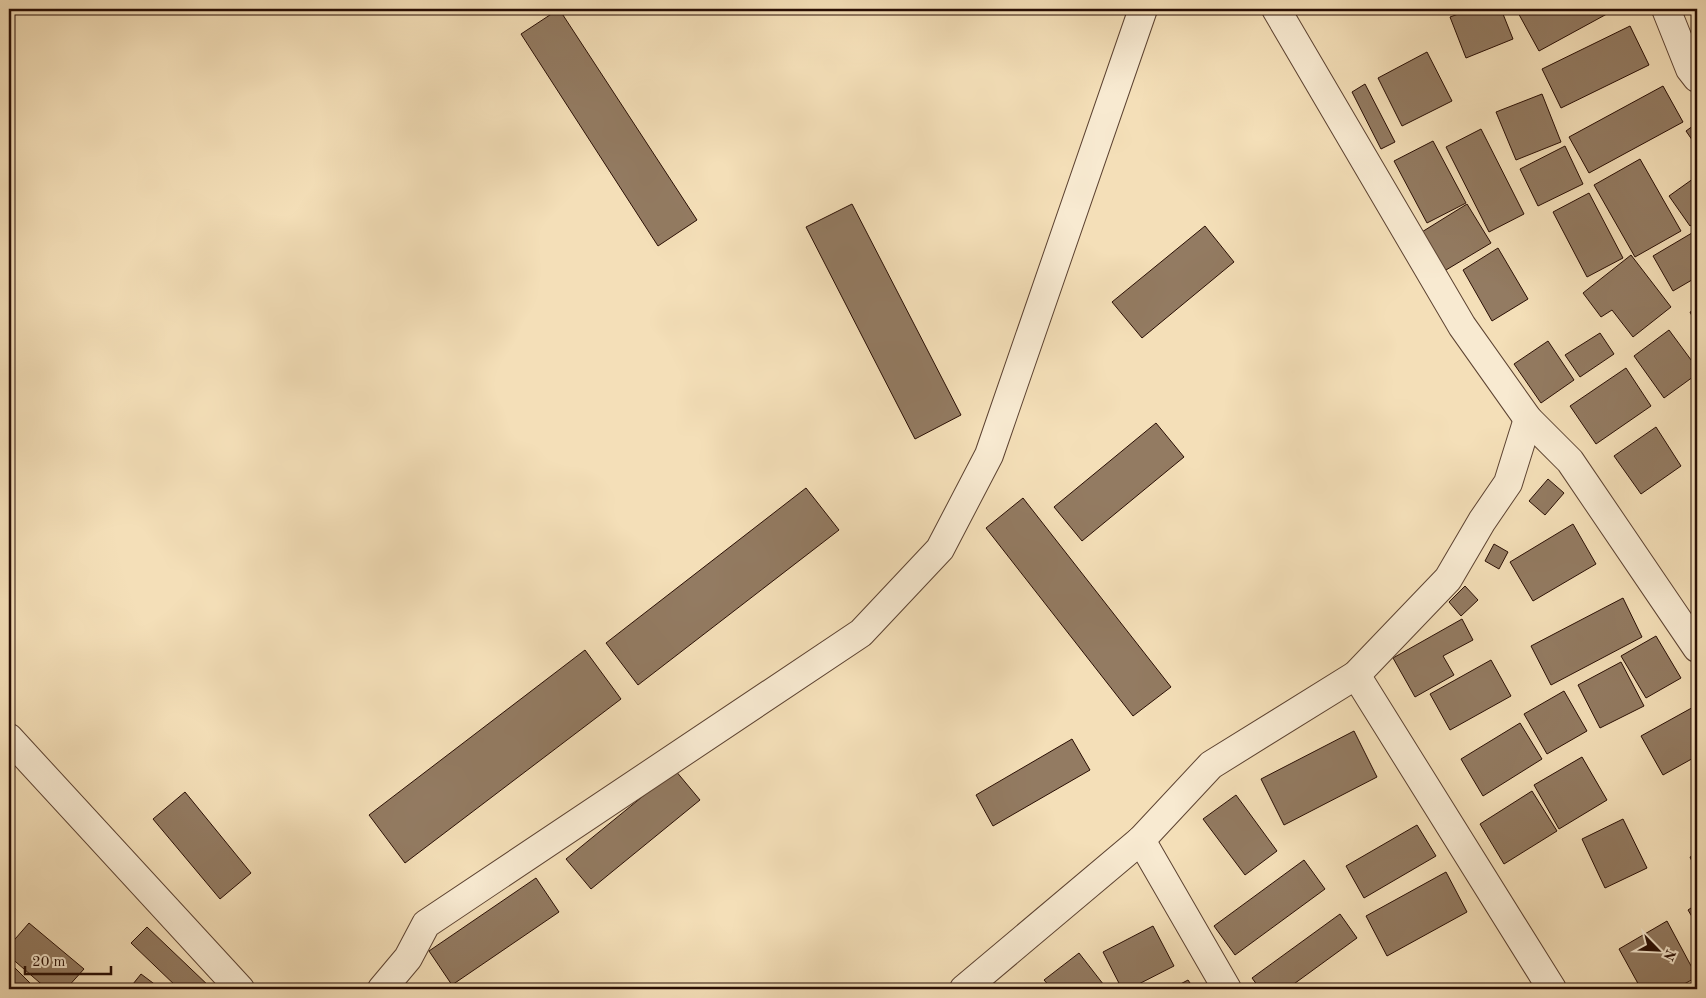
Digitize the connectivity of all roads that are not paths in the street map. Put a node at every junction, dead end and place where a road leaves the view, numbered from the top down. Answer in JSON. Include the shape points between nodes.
{"nodes":[{"id":1,"x":1143,"y":9,"type":"edge"},
{"id":2,"x":1276,"y":9,"type":"edge"},
{"id":3,"x":1666,"y":9,"type":"edge"},
{"id":4,"x":1697,"y":78,"type":"edge"},
{"id":5,"x":1528,"y":419,"type":"junction"},
{"id":6,"x":1697,"y":648,"type":"edge"},
{"id":7,"x":1356,"y":675,"type":"junction"},
{"id":8,"x":10,"y":742,"type":"edge"},
{"id":9,"x":1141,"y":840,"type":"junction"},
{"id":10,"x":240,"y":989,"type":"edge"},
{"id":11,"x":382,"y":989,"type":"edge"},
{"id":12,"x":964,"y":989,"type":"edge"},
{"id":13,"x":1227,"y":989,"type":"edge"},
{"id":14,"x":1552,"y":989,"type":"edge"}],
"edges":[{"from":1,"to":11,"type":"street","via":[[989,455],[940,549],[861,633],[426,924],[408,958]]},
{"from":2,"to":5,"type":"street","via":[[1462,326]]},
{"from":3,"to":4,"type":"street","via":[[1690,69]]},
{"from":5,"to":6,"type":"street","via":[[1570,461]]},
{"from":5,"to":7,"type":"street","via":[[1508,483],[1448,579]]},
{"from":7,"to":9,"type":"street","via":[[1211,765]]},
{"from":7,"to":14,"type":"street"},
{"from":8,"to":10,"type":"street"},
{"from":9,"to":12,"type":"street"},
{"from":9,"to":13,"type":"street"}]}
